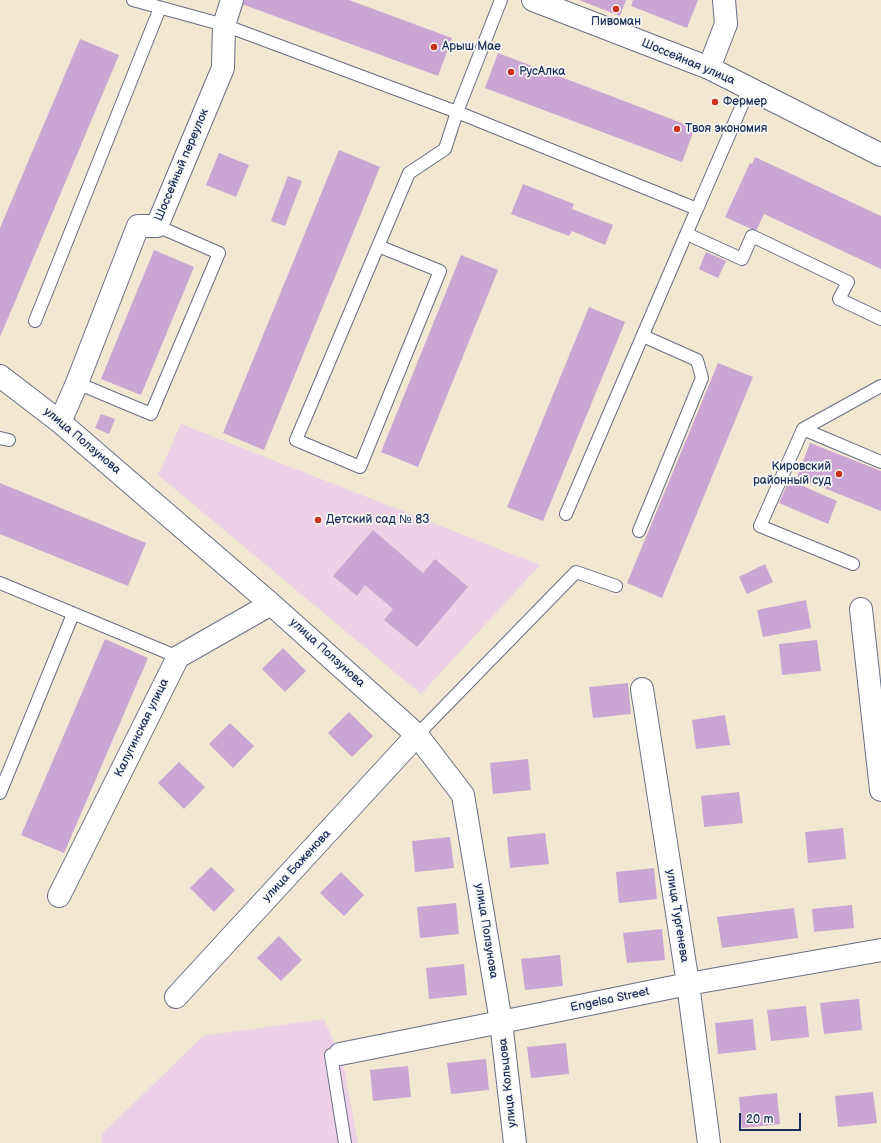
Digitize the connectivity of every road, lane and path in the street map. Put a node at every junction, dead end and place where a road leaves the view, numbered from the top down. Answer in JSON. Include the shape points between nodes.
{"nodes":[{"id":1,"x":133,"y":0,"type":"edge"},
{"id":2,"x":232,"y":0,"type":"edge"},
{"id":3,"x":500,"y":0,"type":"edge"},
{"id":4,"x":533,"y":0,"type":"edge"},
{"id":5,"x":724,"y":0,"type":"edge"},
{"id":6,"x":560,"y":5,"type":"edge"},
{"id":7,"x":160,"y":8,"type":"junction"},
{"id":8,"x":224,"y":26,"type":"junction"},
{"id":9,"x":709,"y":68,"type":"junction"},
{"id":10,"x":749,"y":89,"type":"junction"},
{"id":11,"x":457,"y":112,"type":"junction"},
{"id":12,"x":881,"y":156,"type":"edge"},
{"id":13,"x":697,"y":209,"type":"junction"},
{"id":14,"x":157,"y":226,"type":"junction"},
{"id":15,"x":687,"y":234,"type":"junction"},
{"id":16,"x":378,"y":246,"type":"junction"},
{"id":17,"x":881,"y":319,"type":"edge"},
{"id":18,"x":35,"y":322,"type":"dead end"},
{"id":19,"x":643,"y":336,"type":"junction"},
{"id":20,"x":0,"y":376,"type":"edge"},
{"id":21,"x":77,"y":383,"type":"junction"},
{"id":22,"x":881,"y":386,"type":"edge"},
{"id":23,"x":60,"y":422,"type":"junction"},
{"id":24,"x":803,"y":429,"type":"junction"},
{"id":25,"x":881,"y":462,"type":"edge"},
{"id":26,"x":566,"y":514,"type":"dead end"},
{"id":27,"x":639,"y":531,"type":"dead end"},
{"id":28,"x":853,"y":564,"type":"dead end"},
{"id":29,"x":0,"y":583,"type":"edge"},
{"id":30,"x":616,"y":586,"type":"dead end"},
{"id":31,"x":271,"y":604,"type":"junction"},
{"id":32,"x":861,"y":609,"type":"dead end"},
{"id":33,"x":73,"y":614,"type":"junction"},
{"id":34,"x":178,"y":657,"type":"junction"},
{"id":35,"x":642,"y":689,"type":"dead end"},
{"id":36,"x":417,"y":735,"type":"junction"},
{"id":37,"x":881,"y":790,"type":"edge"},
{"id":38,"x":0,"y":793,"type":"edge"},
{"id":39,"x":59,"y":896,"type":"dead end"},
{"id":40,"x":881,"y":950,"type":"edge"},
{"id":41,"x":688,"y":984,"type":"junction"},
{"id":42,"x":176,"y":997,"type":"dead end"},
{"id":43,"x":501,"y":1022,"type":"junction"},
{"id":44,"x":340,"y":1054,"type":"joint"},
{"id":45,"x":345,"y":1143,"type":"edge"},
{"id":46,"x":515,"y":1143,"type":"edge"},
{"id":47,"x":709,"y":1143,"type":"edge"}],
"edges":[{"from":1,"to":7,"type":"lane"},
{"from":2,"to":8,"type":"street","name":"Шоссейный переулок"},
{"from":3,"to":11,"type":"lane"},
{"from":4,"to":6,"type":"street","name":"Шоссейная улица"},
{"from":5,"to":9,"type":"street","via":[[726,24]]},
{"from":6,"to":9,"type":"street","name":"Шоссейная улица"},
{"from":7,"to":8,"type":"lane"},
{"from":7,"to":18,"type":"lane"},
{"from":8,"to":11,"type":"lane"},
{"from":8,"to":14,"type":"street","name":"Шоссейный переулок","via":[[223,68]]},
{"from":9,"to":10,"type":"street","name":"Шоссейная улица"},
{"from":10,"to":12,"type":"street","name":"Шоссейная улица"},
{"from":10,"to":13,"type":"lane"},
{"from":11,"to":13,"type":"lane"},
{"from":11,"to":16,"type":"lane","via":[[445,149],[409,173]]},
{"from":13,"to":15,"type":"lane"},
{"from":14,"to":21,"type":"street","name":"Шоссейный переулок","via":[[138,226]]},
{"from":14,"to":21,"type":"lane","via":[[219,253],[151,414]]},
{"from":15,"to":17,"type":"lane","via":[[742,258],[752,236],[848,282],[839,299]]},
{"from":15,"to":19,"type":"lane"},
{"from":16,"to":16,"type":"lane","via":[[296,440],[360,467],[440,271]]},
{"from":19,"to":26,"type":"lane"},
{"from":19,"to":27,"type":"lane","via":[[697,360],[702,378]]},
{"from":20,"to":23,"type":"street","name":"улица Ползунова"},
{"from":21,"to":23,"type":"street","name":"Шоссейный переулок"},
{"from":22,"to":24,"type":"lane"},
{"from":23,"to":31,"type":"street","name":"улица Ползунова"},
{"from":24,"to":25,"type":"lane"},
{"from":24,"to":28,"type":"lane","via":[[760,526]]},
{"from":29,"to":33,"type":"lane"},
{"from":30,"to":36,"type":"lane","via":[[576,572]]},
{"from":31,"to":34,"type":"street"},
{"from":31,"to":36,"type":"street","name":"улица Ползунова"},
{"from":32,"to":37,"type":"street"},
{"from":33,"to":34,"type":"lane"},
{"from":33,"to":38,"type":"lane"},
{"from":34,"to":39,"type":"street","name":"Калугинская улица"},
{"from":35,"to":41,"type":"street","name":"улица Тургенева"},
{"from":36,"to":42,"type":"street","name":"улица Баженова"},
{"from":36,"to":43,"type":"street","name":"улица Ползунова","via":[[463,795]]},
{"from":40,"to":41,"type":"street","name":"Engelsa Street"},
{"from":41,"to":43,"type":"street","name":"Engelsa Street"},
{"from":41,"to":47,"type":"street","name":"улица Тургенева"},
{"from":43,"to":44,"type":"street","name":"Engelsa Street"},
{"from":43,"to":46,"type":"street","name":"улица Кольцова"},
{"from":44,"to":45,"type":"lane","via":[[331,1055]]}]}
